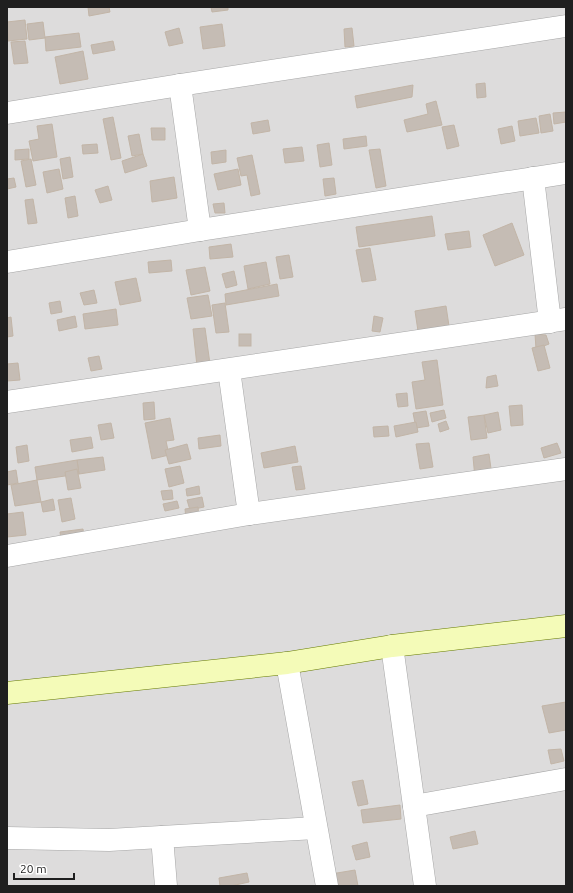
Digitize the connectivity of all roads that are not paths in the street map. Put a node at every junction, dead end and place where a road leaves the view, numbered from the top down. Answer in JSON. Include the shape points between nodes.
{"nodes":[{"id":1,"x":566,"y":26,"type":"edge"},
{"id":2,"x":180,"y":85,"type":"junction"},
{"id":3,"x":7,"y":113,"type":"edge"},
{"id":4,"x":566,"y":174,"type":"edge"},
{"id":5,"x":533,"y":178,"type":"junction"},
{"id":6,"x":200,"y":230,"type":"junction"},
{"id":7,"x":7,"y":262,"type":"edge"},
{"id":8,"x":558,"y":321,"type":"edge"},
{"id":9,"x":229,"y":370,"type":"junction"},
{"id":10,"x":7,"y":402,"type":"edge"},
{"id":11,"x":566,"y":469,"type":"edge"},
{"id":12,"x":249,"y":514,"type":"junction"},
{"id":13,"x":7,"y":556,"type":"edge"},
{"id":14,"x":566,"y":626,"type":"edge"},
{"id":15,"x":392,"y":646,"type":"junction"},
{"id":16,"x":287,"y":663,"type":"junction"},
{"id":17,"x":7,"y":693,"type":"edge"},
{"id":18,"x":566,"y":779,"type":"edge"},
{"id":19,"x":414,"y":806,"type":"junction"},
{"id":20,"x":316,"y":828,"type":"junction"},
{"id":21,"x":162,"y":837,"type":"junction"},
{"id":22,"x":7,"y":838,"type":"edge"},
{"id":23,"x":166,"y":886,"type":"edge"},
{"id":24,"x":327,"y":886,"type":"edge"},
{"id":25,"x":425,"y":886,"type":"edge"}],
"edges":[{"from":1,"to":2,"type":"street"},
{"from":2,"to":3,"type":"street"},
{"from":2,"to":6,"type":"street"},
{"from":4,"to":5,"type":"street"},
{"from":5,"to":6,"type":"street"},
{"from":5,"to":8,"type":"street"},
{"from":6,"to":7,"type":"street"},
{"from":8,"to":9,"type":"street"},
{"from":9,"to":10,"type":"street"},
{"from":9,"to":12,"type":"street"},
{"from":11,"to":12,"type":"street"},
{"from":12,"to":13,"type":"street"},
{"from":14,"to":15,"type":"street"},
{"from":15,"to":16,"type":"street"},
{"from":15,"to":19,"type":"street"},
{"from":16,"to":17,"type":"street"},
{"from":16,"to":20,"type":"street"},
{"from":18,"to":19,"type":"street"},
{"from":19,"to":25,"type":"street"},
{"from":20,"to":21,"type":"street"},
{"from":20,"to":24,"type":"street"},
{"from":21,"to":22,"type":"street","via":[[110,840]]},
{"from":21,"to":23,"type":"street"}]}
